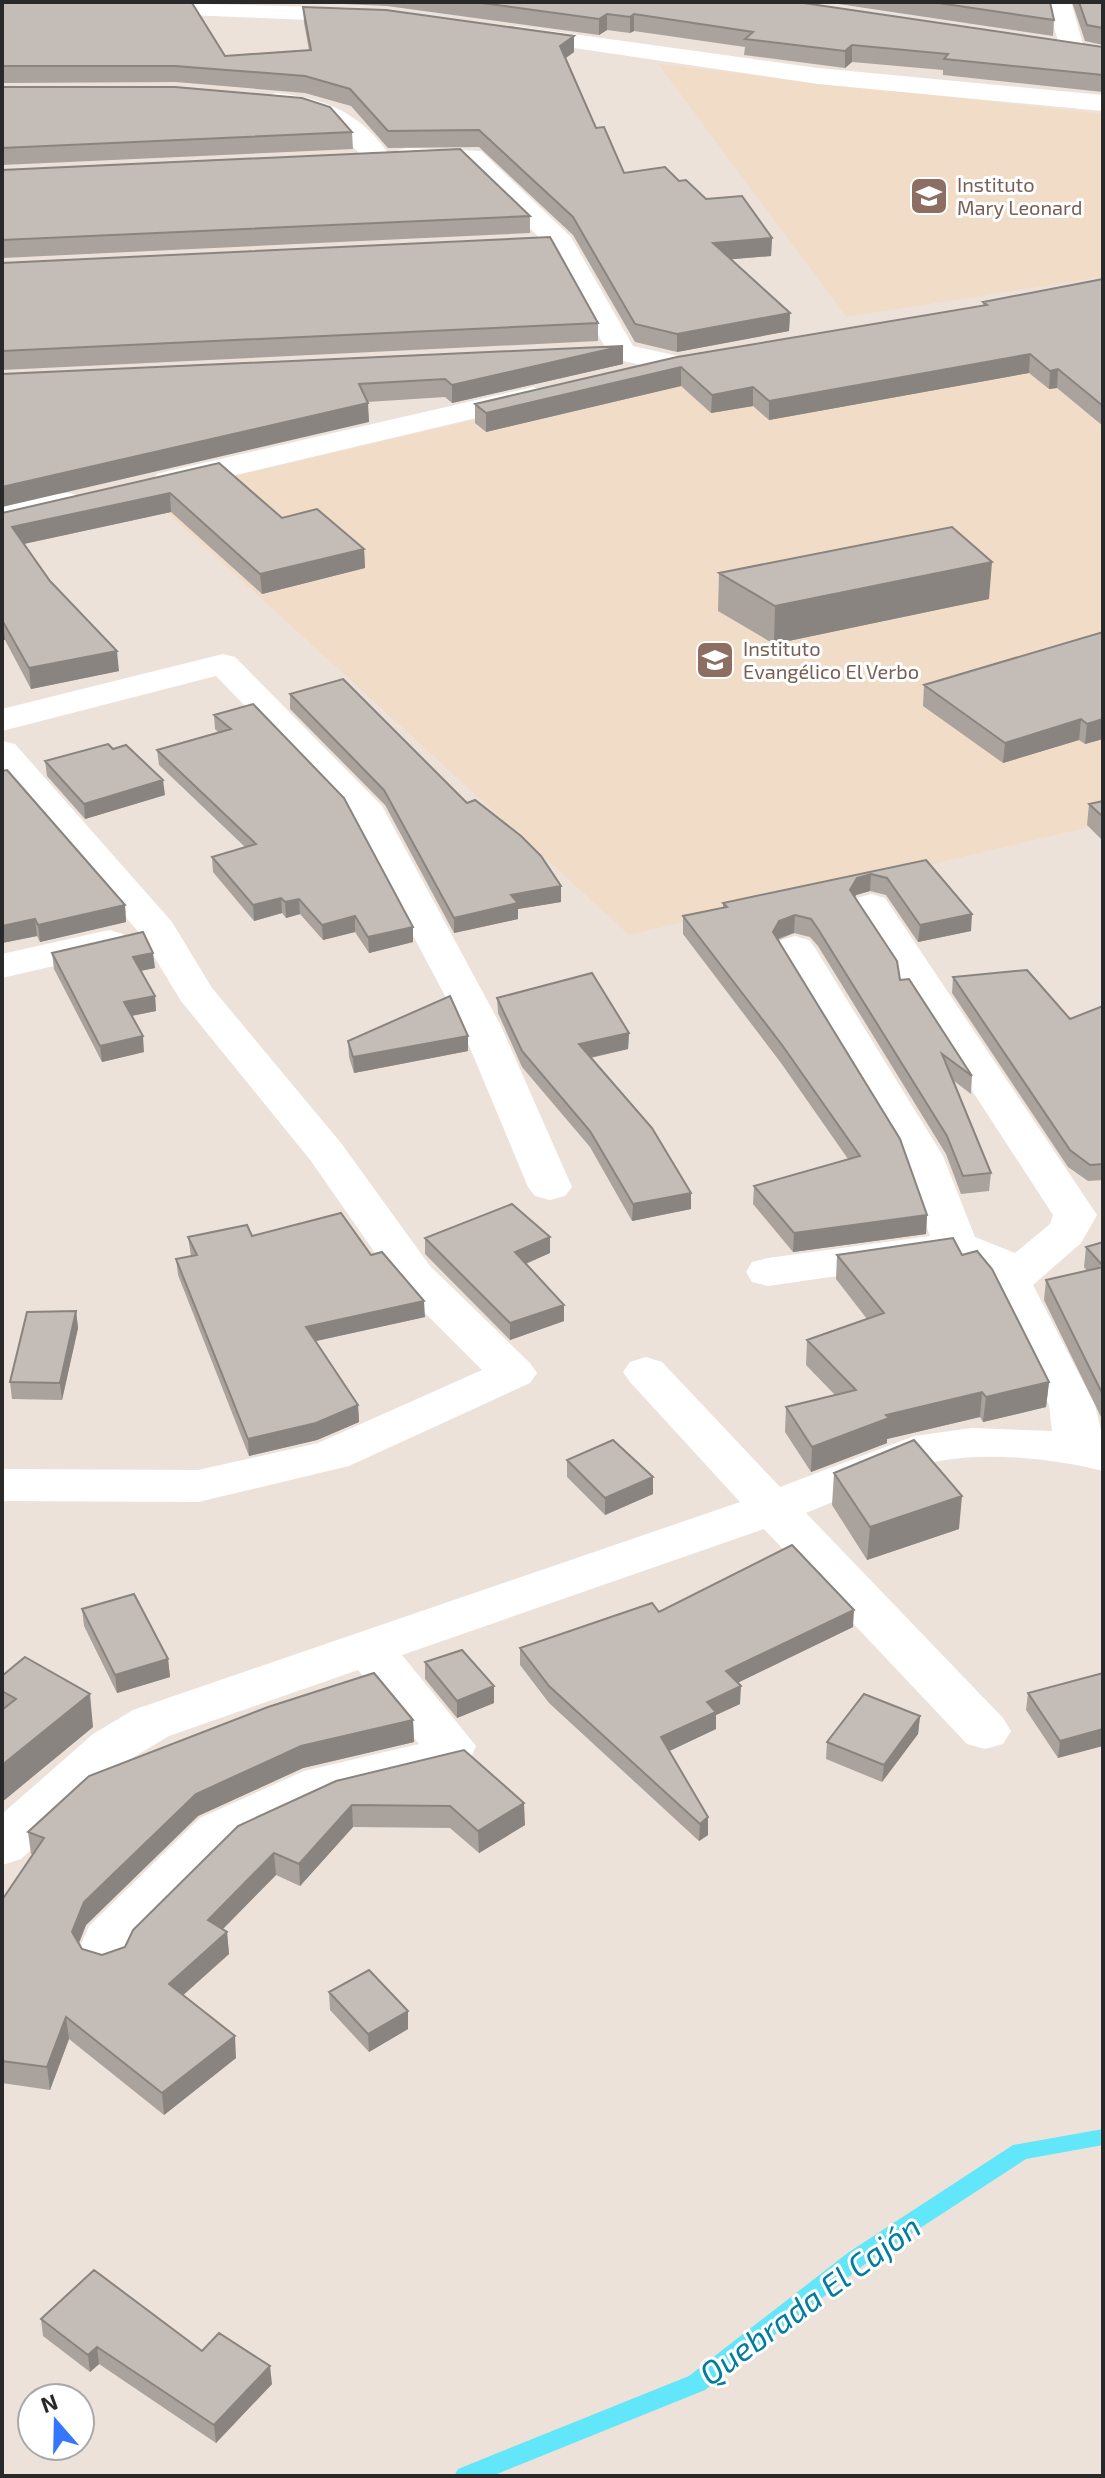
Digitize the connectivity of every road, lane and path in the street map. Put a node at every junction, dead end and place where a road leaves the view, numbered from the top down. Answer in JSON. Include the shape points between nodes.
{"nodes":[{"id":1,"x":1059,"y":2,"type":"edge"},
{"id":2,"x":116,"y":5,"type":"edge"},
{"id":3,"x":387,"y":16,"type":"edge"},
{"id":4,"x":497,"y":31,"type":"edge"},
{"id":5,"x":1043,"y":43,"type":"edge"},
{"id":6,"x":1072,"y":48,"type":"junction"},
{"id":7,"x":1103,"y":54,"type":"edge"},
{"id":8,"x":248,"y":98,"type":"edge"},
{"id":9,"x":1103,"y":103,"type":"edge"},
{"id":10,"x":378,"y":157,"type":"junction"},
{"id":11,"x":347,"y":159,"type":"edge"},
{"id":12,"x":561,"y":243,"type":"junction"},
{"id":13,"x":529,"y":245,"type":"edge"},
{"id":14,"x":622,"y":352,"type":"junction"},
{"id":15,"x":707,"y":357,"type":"edge"},
{"id":16,"x":676,"y":364,"type":"junction"},
{"id":17,"x":563,"y":389,"type":"edge"},
{"id":18,"x":146,"y":485,"type":"edge"},
{"id":19,"x":100,"y":496,"type":"edge"},
{"id":20,"x":69,"y":503,"type":"junction"},
{"id":21,"x":2,"y":506,"type":"edge"},
{"id":22,"x":2,"y":520,"type":"edge"},
{"id":23,"x":5,"y":722,"type":"edge"},
{"id":24,"x":871,"y":906,"type":"dead end"},
{"id":25,"x":158,"y":930,"type":"junction"},
{"id":26,"x":795,"y":948,"type":"dead end"},
{"id":27,"x":2,"y":966,"type":"edge"},
{"id":28,"x":550,"y":1187,"type":"dead end"},
{"id":29,"x":956,"y":1246,"type":"junction"},
{"id":30,"x":768,"y":1272,"type":"dead end"},
{"id":31,"x":1017,"y":1273,"type":"junction"},
{"id":32,"x":646,"y":1372,"type":"dead end"},
{"id":33,"x":1090,"y":1452,"type":"edge"},
{"id":34,"x":2,"y":1485,"type":"edge"},
{"id":35,"x":771,"y":1509,"type":"junction"},
{"id":36,"x":369,"y":1649,"type":"junction"},
{"id":37,"x":985,"y":1731,"type":"dead end"},
{"id":38,"x":2,"y":1845,"type":"edge"},
{"id":39,"x":105,"y":1953,"type":"edge"}],
"edges":[{"from":1,"to":6,"type":"street"},
{"from":2,"to":3,"type":"street"},
{"from":4,"to":9,"type":"street","via":[[818,76]]},
{"from":5,"to":6,"type":"street"},
{"from":6,"to":7,"type":"street"},
{"from":8,"to":10,"type":"street","via":[[305,104],[341,115]]},
{"from":10,"to":11,"type":"street"},
{"from":10,"to":12,"type":"street","via":[[468,155]]},
{"from":12,"to":13,"type":"street"},
{"from":12,"to":14,"type":"street"},
{"from":14,"to":16,"type":"street"},
{"from":14,"to":16,"type":"street","via":[[598,366]]},
{"from":15,"to":16,"type":"street"},
{"from":17,"to":18,"type":"street"},
{"from":19,"to":20,"type":"street"},
{"from":20,"to":21,"type":"street"},
{"from":20,"to":22,"type":"street"},
{"from":23,"to":25,"type":"street"},
{"from":23,"to":28,"type":"street","via":[[223,664],[363,806],[480,1024]]},
{"from":24,"to":31,"type":"street","via":[[1075,1215],[1067,1231]]},
{"from":25,"to":27,"type":"street"},
{"from":25,"to":34,"type":"street","via":[[195,993],[326,1152],[414,1276],[514,1373],[332,1455],[198,1486]]},
{"from":26,"to":29,"type":"street","via":[[922,1156]]},
{"from":29,"to":30,"type":"street"},
{"from":29,"to":31,"type":"street","via":[[985,1254]]},
{"from":31,"to":33,"type":"street","via":[[1011,1285]]},
{"from":32,"to":35,"type":"street"},
{"from":33,"to":35,"type":"street","via":[[972,1443],[914,1451]]},
{"from":35,"to":36,"type":"street"},
{"from":35,"to":37,"type":"street"},
{"from":36,"to":38,"type":"street","via":[[151,1723],[111,1747]]},
{"from":36,"to":39,"type":"street","via":[[450,1746],[448,1756],[323,1784],[219,1832],[109,1941]]}]}
